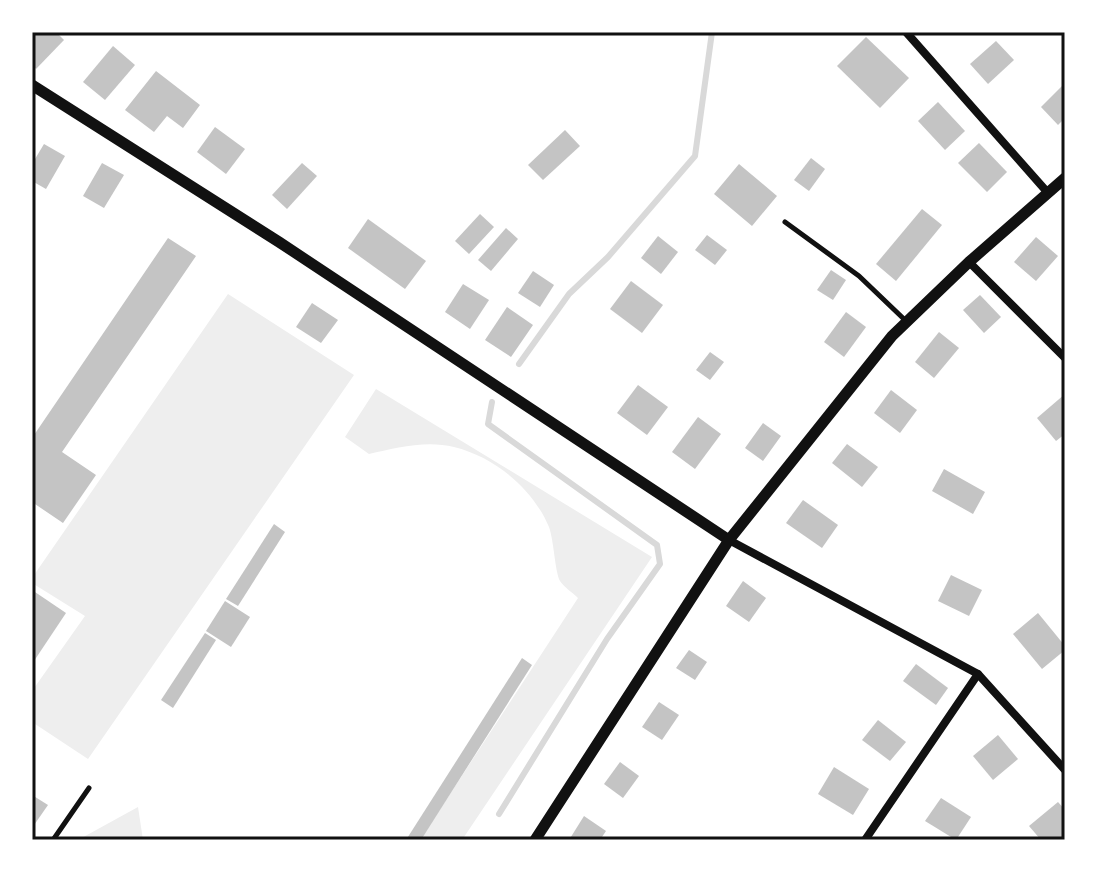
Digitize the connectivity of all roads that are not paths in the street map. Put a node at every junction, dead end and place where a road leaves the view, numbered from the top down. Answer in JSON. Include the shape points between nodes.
{"nodes":[{"id":1,"x":906,"y":32,"type":"edge"},
{"id":2,"x":32,"y":85,"type":"edge"},
{"id":3,"x":1065,"y":178,"type":"edge"},
{"id":4,"x":1048,"y":193,"type":"junction"},
{"id":5,"x":785,"y":222,"type":"dead end"},
{"id":6,"x":969,"y":262,"type":"junction"},
{"id":7,"x":907,"y":322,"type":"junction"},
{"id":8,"x":1065,"y":358,"type":"edge"},
{"id":9,"x":729,"y":540,"type":"junction"},
{"id":10,"x":978,"y":674,"type":"junction"},
{"id":11,"x":1065,"y":770,"type":"edge"},
{"id":12,"x":89,"y":788,"type":"dead end"},
{"id":13,"x":53,"y":840,"type":"edge"},
{"id":14,"x":535,"y":840,"type":"edge"},
{"id":15,"x":865,"y":840,"type":"edge"}],
"edges":[{"from":1,"to":4,"type":"street"},
{"from":2,"to":9,"type":"street"},
{"from":3,"to":4,"type":"street"},
{"from":4,"to":6,"type":"street"},
{"from":5,"to":7,"type":"lane","via":[[859,276]]},
{"from":6,"to":7,"type":"street"},
{"from":6,"to":8,"type":"street"},
{"from":7,"to":9,"type":"street"},
{"from":9,"to":10,"type":"street"},
{"from":9,"to":14,"type":"street"},
{"from":10,"to":11,"type":"street"},
{"from":10,"to":15,"type":"street"},
{"from":12,"to":13,"type":"lane"}]}
